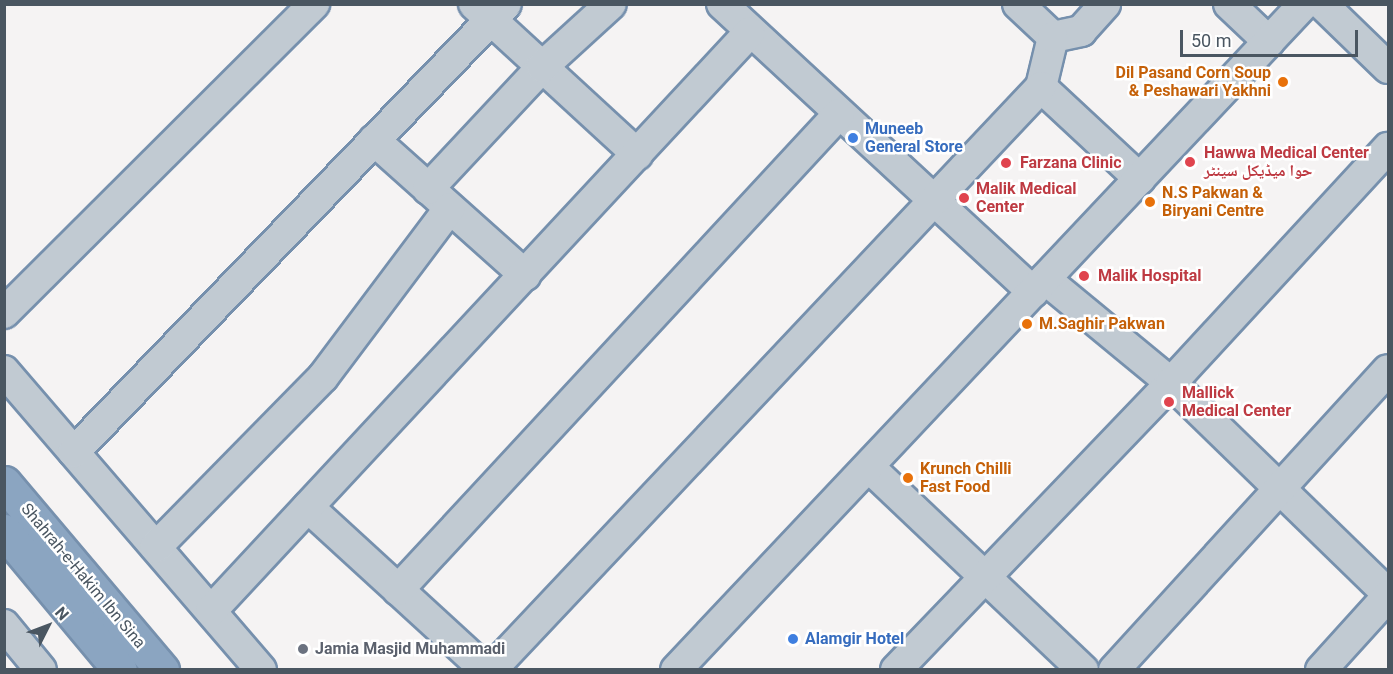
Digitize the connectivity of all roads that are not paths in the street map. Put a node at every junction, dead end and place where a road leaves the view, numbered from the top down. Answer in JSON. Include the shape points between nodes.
{"nodes":[{"id":1,"x":314,"y":4,"type":"edge"},
{"id":2,"x":611,"y":4,"type":"edge"},
{"id":3,"x":722,"y":4,"type":"edge"},
{"id":4,"x":1018,"y":4,"type":"edge"},
{"id":5,"x":1106,"y":4,"type":"edge"},
{"id":6,"x":1229,"y":4,"type":"edge"},
{"id":7,"x":1304,"y":4,"type":"edge"},
{"id":8,"x":1322,"y":4,"type":"edge"},
{"id":9,"x":490,"y":9,"type":"edge"},
{"id":10,"x":749,"y":33,"type":"junction"},
{"id":11,"x":1053,"y":37,"type":"junction"},
{"id":12,"x":1269,"y":42,"type":"junction"},
{"id":13,"x":542,"y":67,"type":"junction"},
{"id":14,"x":1389,"y":68,"type":"edge"},
{"id":15,"x":1041,"y":87,"type":"junction"},
{"id":16,"x":838,"y":114,"type":"junction"},
{"id":17,"x":374,"y":140,"type":"junction"},
{"id":18,"x":1389,"y":148,"type":"edge"},
{"id":19,"x":637,"y":154,"type":"junction"},
{"id":20,"x":1140,"y":179,"type":"junction"},
{"id":21,"x":439,"y":198,"type":"junction"},
{"id":22,"x":932,"y":200,"type":"junction"},
{"id":23,"x":525,"y":275,"type":"junction"},
{"id":24,"x":1039,"y":286,"type":"junction"},
{"id":25,"x":4,"y":313,"type":"edge"},
{"id":26,"x":1389,"y":370,"type":"edge"},
{"id":27,"x":4,"y":371,"type":"edge"},
{"id":28,"x":1171,"y":383,"type":"junction"},
{"id":29,"x":74,"y":452,"type":"junction"},
{"id":30,"x":869,"y":467,"type":"junction"},
{"id":31,"x":4,"y":483,"type":"edge"},
{"id":32,"x":1280,"y":486,"type":"junction"},
{"id":33,"x":308,"y":507,"type":"junction"},
{"id":34,"x":4,"y":531,"type":"edge"},
{"id":35,"x":156,"y":547,"type":"junction"},
{"id":36,"x":984,"y":576,"type":"junction"},
{"id":37,"x":398,"y":590,"type":"junction"},
{"id":38,"x":1389,"y":595,"type":"edge"},
{"id":39,"x":211,"y":611,"type":"junction"},
{"id":40,"x":8,"y":636,"type":"edge"},
{"id":41,"x":41,"y":669,"type":"edge"},
{"id":42,"x":120,"y":669,"type":"edge"},
{"id":43,"x":162,"y":669,"type":"edge"},
{"id":44,"x":261,"y":669,"type":"edge"},
{"id":45,"x":486,"y":669,"type":"edge"},
{"id":46,"x":490,"y":669,"type":"edge"},
{"id":47,"x":676,"y":669,"type":"edge"},
{"id":48,"x":896,"y":669,"type":"edge"},
{"id":49,"x":1083,"y":669,"type":"edge"},
{"id":50,"x":1114,"y":669,"type":"edge"},
{"id":51,"x":1321,"y":669,"type":"edge"}],
"edges":[{"from":1,"to":25,"type":"street"},
{"from":2,"to":13,"type":"street"},
{"from":3,"to":10,"type":"street"},
{"from":4,"to":11,"type":"street"},
{"from":5,"to":11,"type":"street","via":[[1081,31]]},
{"from":6,"to":12,"type":"street"},
{"from":7,"to":12,"type":"street"},
{"from":8,"to":14,"type":"street"},
{"from":9,"to":13,"type":"street"},
{"from":9,"to":17,"type":"street"},
{"from":10,"to":16,"type":"street"},
{"from":10,"to":19,"type":"street"},
{"from":11,"to":15,"type":"street"},
{"from":12,"to":20,"type":"street"},
{"from":13,"to":19,"type":"street"},
{"from":13,"to":21,"type":"street"},
{"from":15,"to":20,"type":"street"},
{"from":15,"to":22,"type":"street"},
{"from":16,"to":22,"type":"street"},
{"from":16,"to":37,"type":"street"},
{"from":17,"to":21,"type":"street"},
{"from":17,"to":29,"type":"street"},
{"from":18,"to":28,"type":"street"},
{"from":19,"to":23,"type":"street"},
{"from":20,"to":24,"type":"street"},
{"from":21,"to":23,"type":"street"},
{"from":21,"to":35,"type":"street","via":[[323,377]]},
{"from":22,"to":24,"type":"street"},
{"from":22,"to":46,"type":"street"},
{"from":23,"to":33,"type":"street"},
{"from":24,"to":28,"type":"street"},
{"from":24,"to":30,"type":"street"},
{"from":26,"to":32,"type":"street"},
{"from":27,"to":29,"type":"street"},
{"from":28,"to":32,"type":"street"},
{"from":28,"to":36,"type":"street"},
{"from":29,"to":35,"type":"street"},
{"from":30,"to":36,"type":"street"},
{"from":30,"to":47,"type":"street"},
{"from":31,"to":43,"type":"highway","name":"Shahrah-e-Hakim Ibn Sina"},
{"from":32,"to":38,"type":"street"},
{"from":32,"to":50,"type":"street"},
{"from":33,"to":37,"type":"street"},
{"from":33,"to":39,"type":"street"},
{"from":34,"to":42,"type":"highway","name":"Shahrah-e-Hakim Ibn Sina"},
{"from":35,"to":39,"type":"street"},
{"from":36,"to":48,"type":"street"},
{"from":36,"to":49,"type":"street"},
{"from":37,"to":45,"type":"street"},
{"from":38,"to":51,"type":"street"},
{"from":39,"to":44,"type":"street"},
{"from":40,"to":41,"type":"street"}]}
